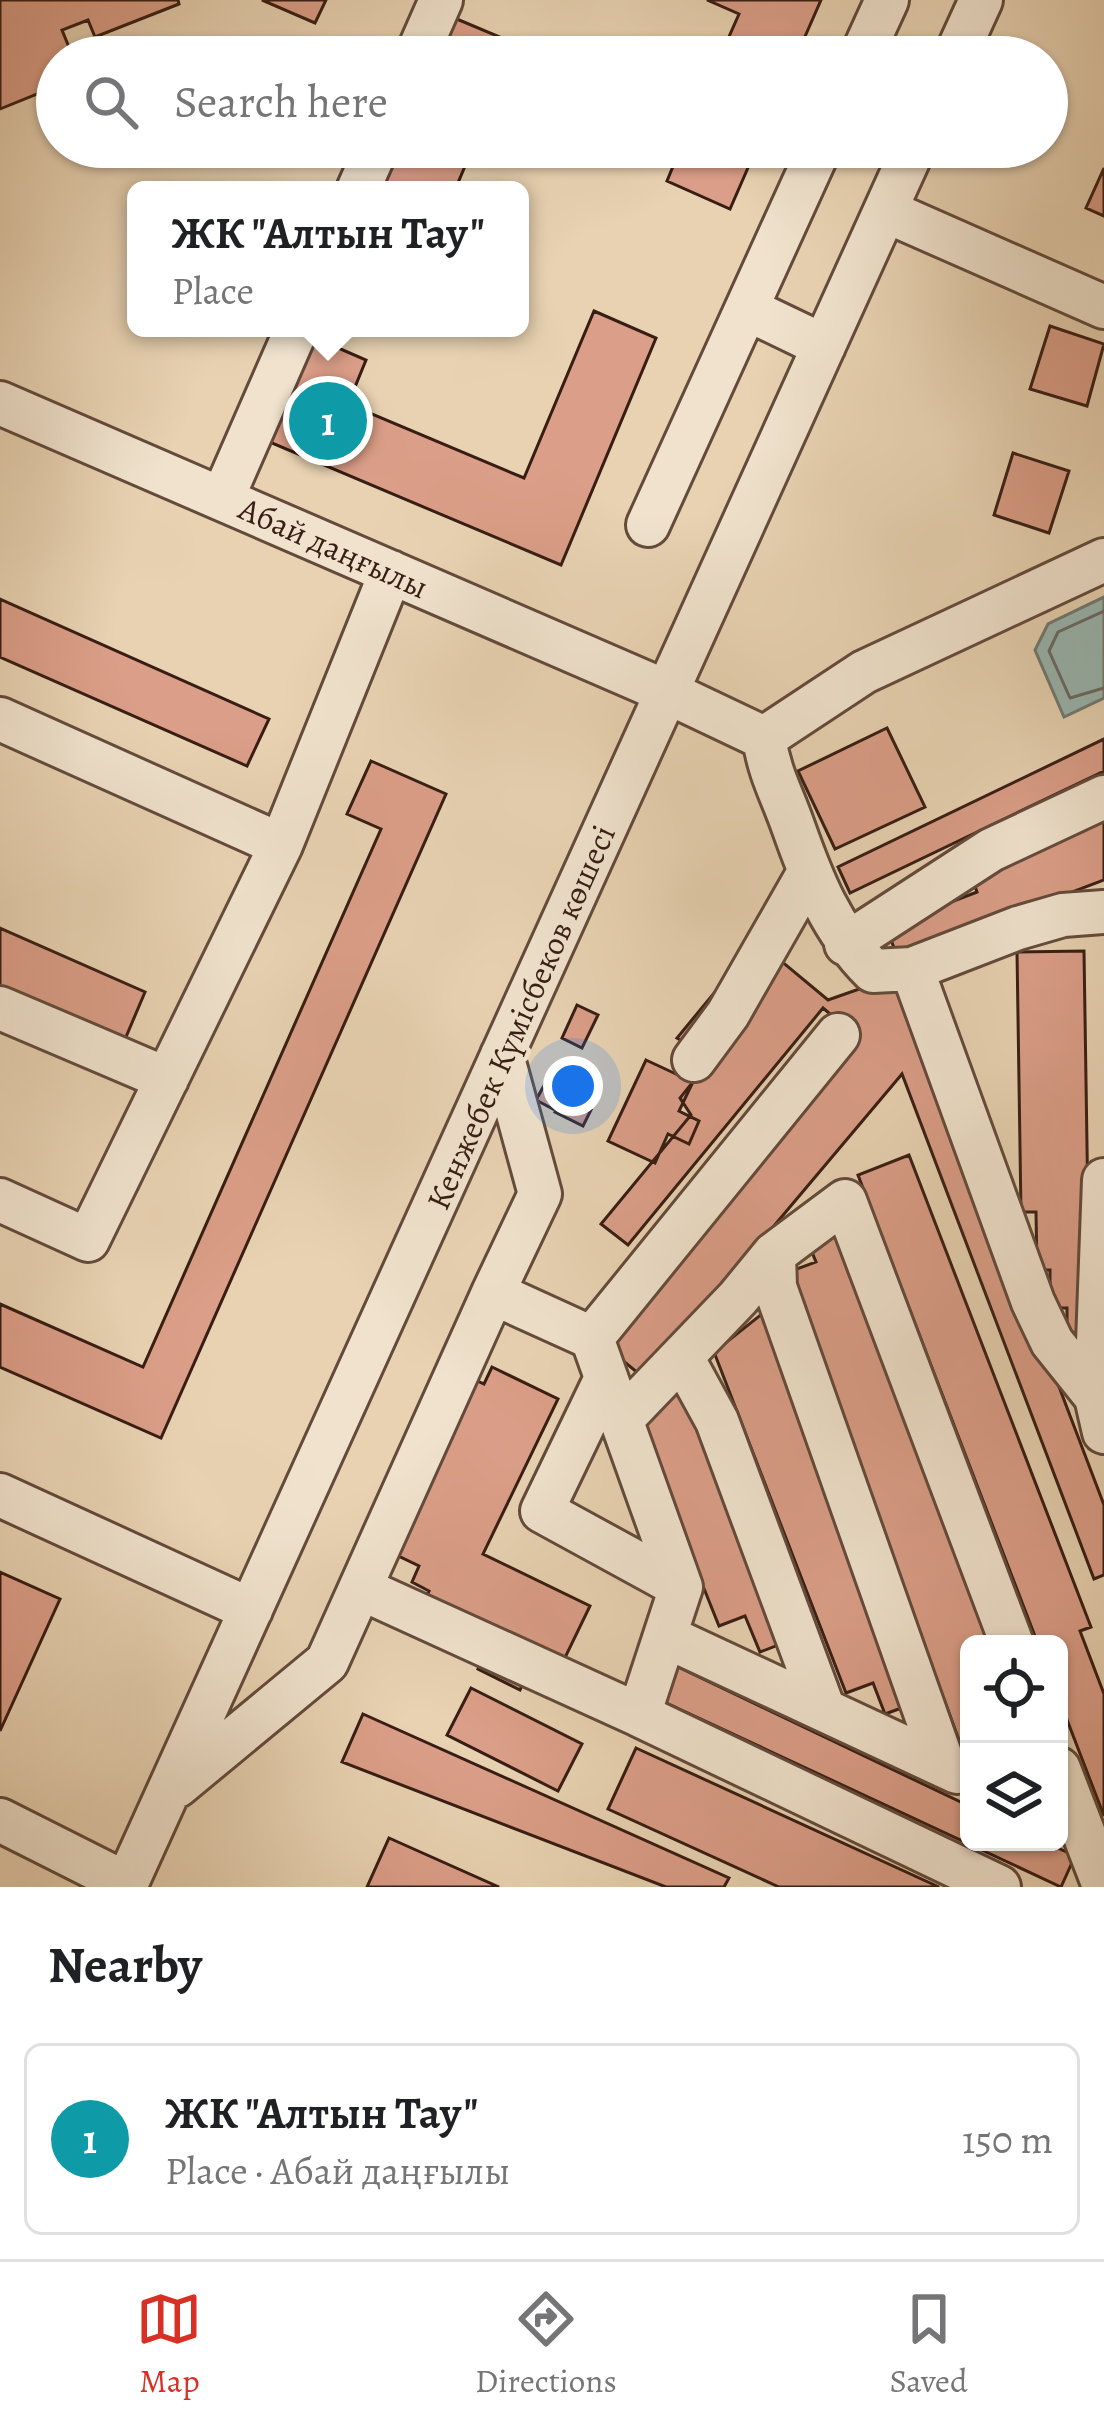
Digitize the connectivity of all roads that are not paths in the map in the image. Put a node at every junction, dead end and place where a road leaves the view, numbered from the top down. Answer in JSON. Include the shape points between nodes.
{"nodes":[{"id":1,"x":442,"y":0,"type":"edge"},
{"id":2,"x":887,"y":0,"type":"edge"},
{"id":3,"x":981,"y":0,"type":"edge"},
{"id":4,"x":426,"y":36,"type":"edge"},
{"id":5,"x":871,"y":36,"type":"edge"},
{"id":6,"x":965,"y":36,"type":"edge"},
{"id":7,"x":811,"y":168,"type":"edge"},
{"id":8,"x":905,"y":168,"type":"edge"},
{"id":9,"x":886,"y":211,"type":"junction"},
{"id":10,"x":1104,"y":307,"type":"edge"},
{"id":11,"x":747,"y":309,"type":"junction"},
{"id":12,"x":293,"y":337,"type":"edge"},
{"id":13,"x":824,"y":346,"type":"junction"},
{"id":14,"x":0,"y":403,"type":"edge"},
{"id":15,"x":223,"y":497,"type":"junction"},
{"id":16,"x":648,"y":525,"type":"dead end"},
{"id":17,"x":1104,"y":560,"type":"edge"},
{"id":18,"x":391,"y":572,"type":"junction"},
{"id":19,"x":668,"y":692,"type":"junction"},
{"id":20,"x":0,"y":719,"type":"edge"},
{"id":21,"x":764,"y":738,"type":"junction"},
{"id":22,"x":1104,"y":797,"type":"edge"},
{"id":23,"x":281,"y":845,"type":"junction"},
{"id":24,"x":808,"y":874,"type":"junction"},
{"id":25,"x":1104,"y":912,"type":"edge"},
{"id":26,"x":846,"y":944,"type":"junction"},
{"id":27,"x":912,"y":969,"type":"junction"},
{"id":28,"x":0,"y":1008,"type":"edge"},
{"id":29,"x":838,"y":1035,"type":"dead end"},
{"id":30,"x":502,"y":1055,"type":"junction"},
{"id":31,"x":694,"y":1060,"type":"dead end"},
{"id":32,"x":167,"y":1079,"type":"junction"},
{"id":33,"x":1104,"y":1180,"type":"edge"},
{"id":34,"x":0,"y":1200,"type":"edge"},
{"id":35,"x":774,"y":1254,"type":"junction"},
{"id":36,"x":493,"y":1293,"type":"junction"},
{"id":37,"x":592,"y":1338,"type":"junction"},
{"id":38,"x":682,"y":1357,"type":"junction"},
{"id":39,"x":606,"y":1378,"type":"junction"},
{"id":40,"x":1100,"y":1415,"type":"edge"},
{"id":41,"x":621,"y":1420,"type":"junction"},
{"id":42,"x":0,"y":1495,"type":"edge"},
{"id":43,"x":681,"y":1587,"type":"junction"},
{"id":44,"x":362,"y":1589,"type":"junction"},
{"id":45,"x":251,"y":1610,"type":"junction"},
{"id":46,"x":1009,"y":1635,"type":"edge"},
{"id":47,"x":665,"y":1636,"type":"junction"},
{"id":48,"x":823,"y":1707,"type":"junction"},
{"id":49,"x":639,"y":1715,"type":"junction"},
{"id":50,"x":957,"y":1772,"type":"edge"},
{"id":51,"x":167,"y":1795,"type":"junction"},
{"id":52,"x":0,"y":1820,"type":"edge"},
{"id":53,"x":1071,"y":1825,"type":"edge"},
{"id":54,"x":126,"y":1885,"type":"edge"},
{"id":55,"x":1104,"y":1886,"type":"edge"},
{"id":56,"x":999,"y":1887,"type":"edge"}],
"edges":[{"from":1,"to":4,"type":"street"},
{"from":2,"to":5,"type":"street"},
{"from":3,"to":6,"type":"street"},
{"from":7,"to":11,"type":"street"},
{"from":8,"to":9,"type":"street","name":"Кенжебек Күмісбеков көшесі"},
{"from":9,"to":10,"type":"street"},
{"from":9,"to":13,"type":"street","name":"Кенжебек Күмісбеков көшесі"},
{"from":11,"to":13,"type":"street"},
{"from":11,"to":16,"type":"street"},
{"from":12,"to":15,"type":"street"},
{"from":13,"to":19,"type":"street","name":"Кенжебек Күмісбеков көшесі"},
{"from":14,"to":15,"type":"street","name":"Абай даңғылы"},
{"from":15,"to":18,"type":"street","name":"Абай даңғылы"},
{"from":17,"to":21,"type":"street","via":[[865,672]]},
{"from":18,"to":19,"type":"street","name":"Абай даңғылы"},
{"from":18,"to":23,"type":"street"},
{"from":19,"to":21,"type":"street","name":"Абай даңғылы"},
{"from":19,"to":30,"type":"street","name":"Кенжебек Күмісбеков көшесі"},
{"from":20,"to":23,"type":"street"},
{"from":21,"to":24,"type":"street"},
{"from":22,"to":26,"type":"street","via":[[991,850]]},
{"from":23,"to":32,"type":"street"},
{"from":24,"to":26,"type":"street"},
{"from":24,"to":31,"type":"street"},
{"from":25,"to":27,"type":"street","via":[[1018,928]]},
{"from":26,"to":27,"type":"street","via":[[873,971]]},
{"from":27,"to":40,"type":"street","via":[[1034,1302]]},
{"from":28,"to":32,"type":"street"},
{"from":29,"to":37,"type":"street"},
{"from":30,"to":36,"type":"street","via":[[540,1194]]},
{"from":30,"to":45,"type":"street","name":"Кенжебек Күмісбеков көшесі"},
{"from":32,"to":34,"type":"street","via":[[88,1240]]},
{"from":33,"to":40,"type":"street"},
{"from":35,"to":38,"type":"street"},
{"from":35,"to":46,"type":"street","via":[[845,1201]]},
{"from":35,"to":50,"type":"street","via":[[775,1286]]},
{"from":36,"to":37,"type":"street"},
{"from":36,"to":44,"type":"street"},
{"from":37,"to":39,"type":"street"},
{"from":38,"to":41,"type":"street"},
{"from":38,"to":48,"type":"street","via":[[717,1421]]},
{"from":39,"to":41,"type":"street"},
{"from":39,"to":43,"type":"street","via":[[542,1511]]},
{"from":41,"to":43,"type":"street"},
{"from":42,"to":45,"type":"street"},
{"from":43,"to":47,"type":"street"},
{"from":44,"to":49,"type":"street"},
{"from":44,"to":51,"type":"street","via":[[327,1662]]},
{"from":45,"to":51,"type":"street","name":"Кенжебек Күмісбеков көшесі"},
{"from":47,"to":48,"type":"street"},
{"from":47,"to":49,"type":"street"},
{"from":48,"to":50,"type":"street"},
{"from":49,"to":56,"type":"street"},
{"from":51,"to":54,"type":"street","name":"Кенжебек Күмісбеков көшесі"},
{"from":52,"to":54,"type":"street"},
{"from":53,"to":55,"type":"street"}]}
